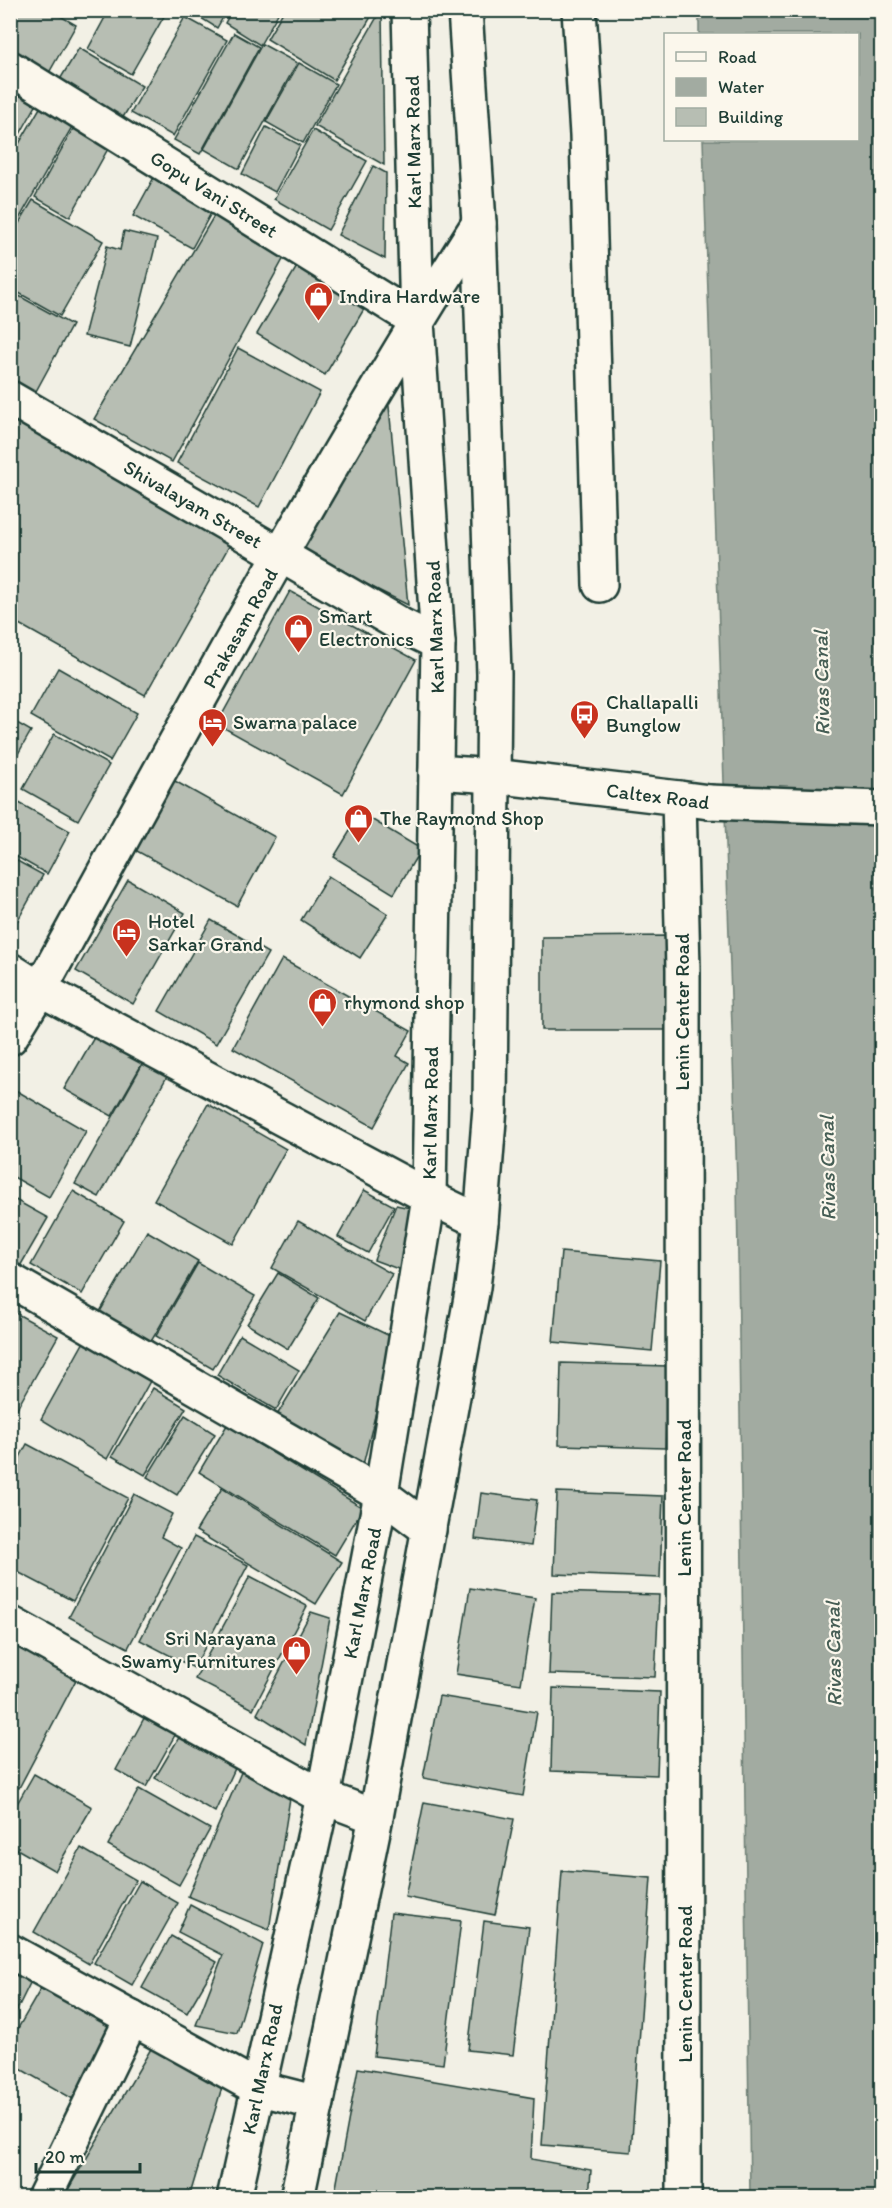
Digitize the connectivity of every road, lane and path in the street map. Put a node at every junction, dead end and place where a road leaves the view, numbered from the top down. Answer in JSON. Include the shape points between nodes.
{"nodes":[{"id":1,"x":409,"y":10,"type":"edge"},
{"id":2,"x":465,"y":10,"type":"edge"},
{"id":3,"x":579,"y":10,"type":"edge"},
{"id":4,"x":10,"y":68,"type":"edge"},
{"id":5,"x":479,"y":223,"type":"junction"},
{"id":6,"x":417,"y":321,"type":"junction"},
{"id":7,"x":10,"y":398,"type":"edge"},
{"id":8,"x":280,"y":554,"type":"junction"},
{"id":9,"x":600,"y":585,"type":"dead end"},
{"id":10,"x":438,"y":643,"type":"junction"},
{"id":11,"x":436,"y":772,"type":"junction"},
{"id":12,"x":493,"y":776,"type":"junction"},
{"id":13,"x":694,"y":800,"type":"junction"},
{"id":14,"x":882,"y":808,"type":"edge"},
{"id":15,"x":10,"y":970,"type":"edge"},
{"id":16,"x":40,"y":989,"type":"junction"},
{"id":17,"x":10,"y":1038,"type":"edge"},
{"id":18,"x":429,"y":1197,"type":"junction"},
{"id":19,"x":481,"y":1222,"type":"junction"},
{"id":20,"x":10,"y":1280,"type":"edge"},
{"id":21,"x":381,"y":1494,"type":"junction"},
{"id":22,"x":429,"y":1530,"type":"junction"},
{"id":23,"x":10,"y":1623,"type":"edge"},
{"id":24,"x":323,"y":1797,"type":"junction"},
{"id":25,"x":376,"y":1817,"type":"junction"},
{"id":26,"x":10,"y":1951,"type":"edge"},
{"id":27,"x":132,"y":2018,"type":"junction"},
{"id":28,"x":258,"y":2088,"type":"junction"},
{"id":29,"x":317,"y":2103,"type":"junction"},
{"id":30,"x":44,"y":2198,"type":"edge"},
{"id":31,"x":234,"y":2198,"type":"edge"},
{"id":32,"x":297,"y":2198,"type":"edge"},
{"id":33,"x":684,"y":2198,"type":"edge"}],
"edges":[{"from":1,"to":6,"type":"street","name":"Karl Marx Road"},
{"from":2,"to":5,"type":"street"},
{"from":3,"to":9,"type":"street","via":[[587,135]]},
{"from":4,"to":6,"type":"street","name":"Gopu Vani Street"},
{"from":5,"to":6,"type":"street","name":"Prakasam Road"},
{"from":5,"to":12,"type":"street","via":[[494,674]]},
{"from":6,"to":8,"type":"street","name":"Prakasam Road"},
{"from":6,"to":10,"type":"street","name":"Karl Marx Road"},
{"from":7,"to":8,"type":"street","name":"Shivalayam Street"},
{"from":8,"to":10,"type":"street","name":"Shivalayam Street"},
{"from":8,"to":16,"type":"street","name":"Prakasam Road"},
{"from":10,"to":11,"type":"street","name":"Karl Marx Road"},
{"from":11,"to":12,"type":"street","name":"Caltex Road"},
{"from":11,"to":18,"type":"street","name":"Karl Marx Road"},
{"from":12,"to":13,"type":"street","name":"Caltex Road"},
{"from":12,"to":19,"type":"street","via":[[490,1107]]},
{"from":13,"to":14,"type":"street","name":"Caltex Road"},
{"from":13,"to":33,"type":"street","name":"Lenin Center Road","via":[[683,982]]},
{"from":15,"to":16,"type":"street"},
{"from":16,"to":17,"type":"street","name":"Prakasam Road"},
{"from":16,"to":18,"type":"street"},
{"from":18,"to":19,"type":"street"},
{"from":18,"to":21,"type":"street","name":"Karl Marx Road"},
{"from":19,"to":22,"type":"street"},
{"from":20,"to":21,"type":"street"},
{"from":21,"to":22,"type":"street"},
{"from":21,"to":24,"type":"street","name":"Karl Marx Road"},
{"from":22,"to":25,"type":"street"},
{"from":23,"to":24,"type":"street"},
{"from":24,"to":25,"type":"street"},
{"from":24,"to":28,"type":"street","name":"Karl Marx Road"},
{"from":25,"to":29,"type":"street"},
{"from":26,"to":27,"type":"street"},
{"from":27,"to":28,"type":"street"},
{"from":27,"to":30,"type":"street"},
{"from":28,"to":29,"type":"street"},
{"from":28,"to":31,"type":"street","name":"Karl Marx Road"},
{"from":29,"to":32,"type":"street"}]}
